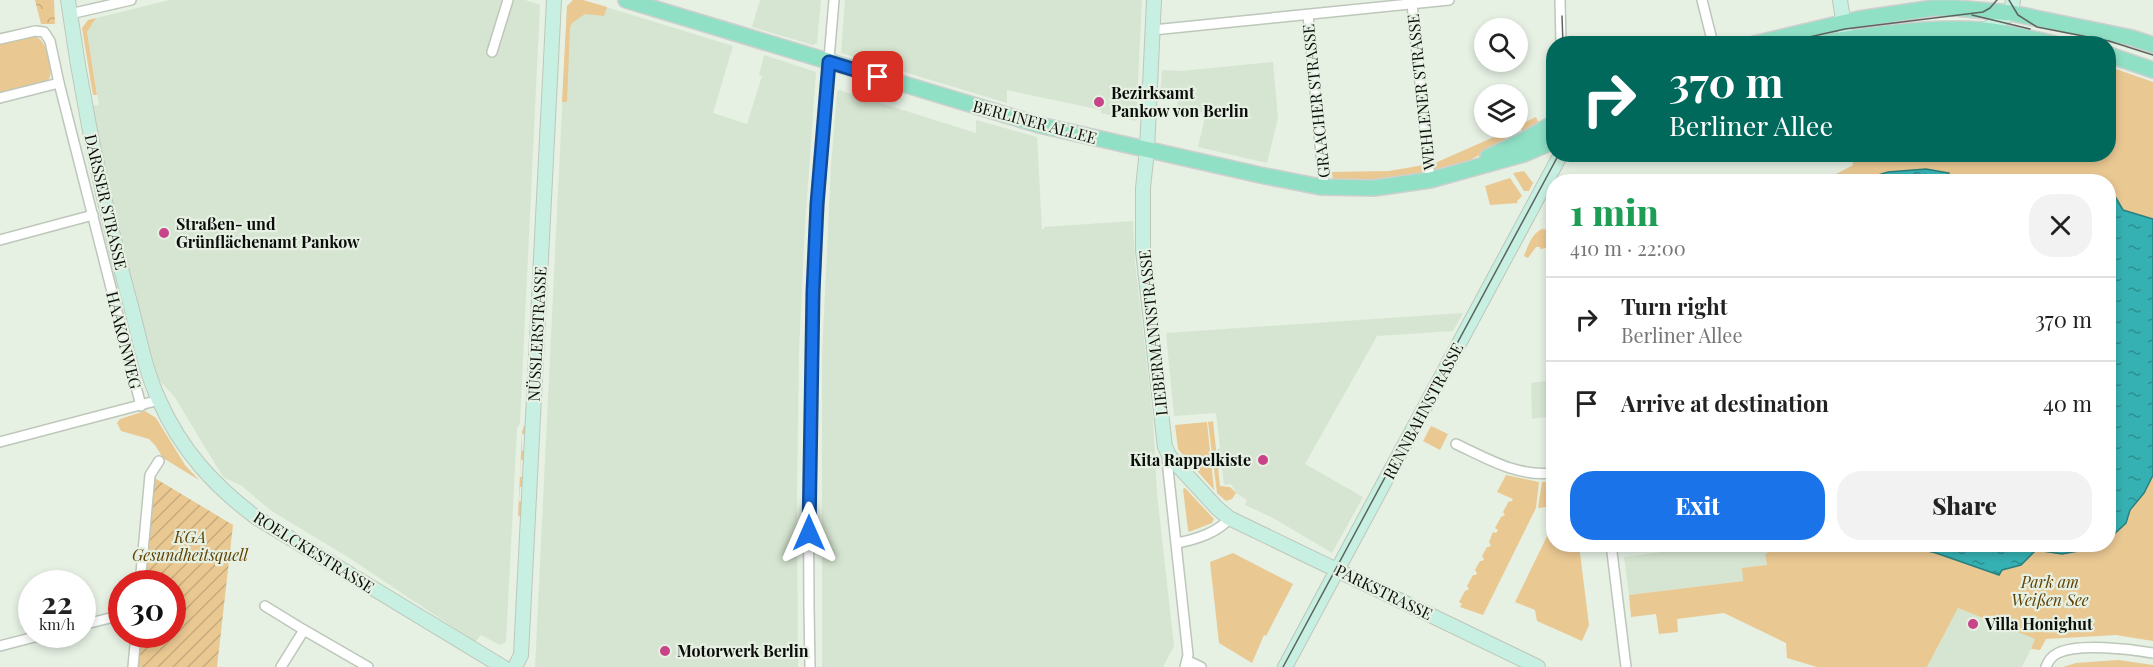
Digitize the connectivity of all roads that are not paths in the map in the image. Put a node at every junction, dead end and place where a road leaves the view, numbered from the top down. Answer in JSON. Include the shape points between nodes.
{"nodes":[{"id":1,"x":131,"y":0,"type":"edge"},
{"id":2,"x":508,"y":0,"type":"edge"},
{"id":3,"x":554,"y":0,"type":"edge"},
{"id":4,"x":626,"y":0,"type":"edge"},
{"id":5,"x":834,"y":0,"type":"edge"},
{"id":6,"x":1154,"y":0,"type":"edge"},
{"id":7,"x":1449,"y":0,"type":"edge"},
{"id":8,"x":1560,"y":0,"type":"edge"},
{"id":9,"x":1702,"y":0,"type":"edge"},
{"id":10,"x":1840,"y":0,"type":"edge"},
{"id":11,"x":1412,"y":4,"type":"junction"},
{"id":12,"x":69,"y":7,"type":"edge"},
{"id":13,"x":1999,"y":13,"type":"edge"},
{"id":14,"x":1308,"y":15,"type":"junction"},
{"id":15,"x":1844,"y":22,"type":"junction"},
{"id":16,"x":1153,"y":30,"type":"junction"},
{"id":17,"x":1561,"y":36,"type":"edge"},
{"id":18,"x":1711,"y":36,"type":"edge"},
{"id":19,"x":1787,"y":36,"type":"edge"},
{"id":20,"x":1846,"y":36,"type":"edge"},
{"id":21,"x":1865,"y":36,"type":"edge"},
{"id":22,"x":2017,"y":36,"type":"edge"},
{"id":23,"x":0,"y":39,"type":"edge"},
{"id":24,"x":2153,"y":45,"type":"edge"},
{"id":25,"x":492,"y":52,"type":"dead end"},
{"id":26,"x":2116,"y":57,"type":"edge"},
{"id":27,"x":829,"y":62,"type":"junction"},
{"id":28,"x":2153,"y":70,"type":"edge"},
{"id":29,"x":59,"y":83,"type":"junction"},
{"id":30,"x":0,"y":98,"type":"edge"},
{"id":31,"x":1546,"y":128,"type":"edge"},
{"id":32,"x":1546,"y":144,"type":"edge"},
{"id":33,"x":1147,"y":150,"type":"junction"},
{"id":34,"x":1453,"y":174,"type":"junction"},
{"id":35,"x":1430,"y":180,"type":"junction"},
{"id":36,"x":1546,"y":182,"type":"edge"},
{"id":37,"x":1324,"y":187,"type":"junction"},
{"id":38,"x":93,"y":215,"type":"junction"},
{"id":39,"x":0,"y":240,"type":"edge"},
{"id":40,"x":159,"y":400,"type":"junction"},
{"id":41,"x":141,"y":406,"type":"junction"},
{"id":42,"x":0,"y":442,"type":"edge"},
{"id":43,"x":1456,"y":444,"type":"dead end"},
{"id":44,"x":1170,"y":457,"type":"junction"},
{"id":45,"x":159,"y":461,"type":"dead end"},
{"id":46,"x":1546,"y":473,"type":"edge"},
{"id":47,"x":1229,"y":518,"type":"junction"},
{"id":48,"x":1177,"y":543,"type":"junction"},
{"id":49,"x":1612,"y":552,"type":"edge"},
{"id":50,"x":1338,"y":569,"type":"junction"},
{"id":51,"x":141,"y":570,"type":"edge"},
{"id":52,"x":264,"y":606,"type":"dead end"},
{"id":53,"x":304,"y":630,"type":"junction"},
{"id":54,"x":18,"y":641,"type":"edge"},
{"id":55,"x":0,"y":646,"type":"edge"},
{"id":56,"x":135,"y":648,"type":"edge"},
{"id":57,"x":2153,"y":653,"type":"edge"},
{"id":58,"x":1187,"y":664,"type":"edge"},
{"id":59,"x":133,"y":667,"type":"edge"},
{"id":60,"x":281,"y":667,"type":"edge"},
{"id":61,"x":368,"y":667,"type":"edge"},
{"id":62,"x":503,"y":667,"type":"edge"},
{"id":63,"x":515,"y":667,"type":"edge"},
{"id":64,"x":810,"y":667,"type":"edge"},
{"id":65,"x":1201,"y":667,"type":"edge"},
{"id":66,"x":1285,"y":667,"type":"edge"},
{"id":67,"x":1538,"y":667,"type":"edge"},
{"id":68,"x":1626,"y":667,"type":"edge"},
{"id":69,"x":2046,"y":667,"type":"edge"}],
"edges":[{"from":1,"to":12,"type":"street"},
{"from":2,"to":25,"type":"street"},
{"from":3,"to":63,"type":"street","name":"NÜSSLERSTRASSE","via":[[521,655]]},
{"from":4,"to":27,"type":"main road","name":"BERLINER ALLEE"},
{"from":5,"to":27,"type":"street"},
{"from":6,"to":16,"type":"street","name":"LIEBERMANNSTRASSE"},
{"from":7,"to":11,"type":"street"},
{"from":8,"to":17,"type":"street"},
{"from":9,"to":18,"type":"street"},
{"from":10,"to":15,"type":"street"},
{"from":11,"to":14,"type":"street"},
{"from":11,"to":35,"type":"street","name":"WEHLENER STRASSE"},
{"from":12,"to":40,"type":"street","name":"DARSSER STRASSE","via":[[98,174]]},
{"from":13,"to":15,"type":"main road","via":[[1935,8]]},
{"from":13,"to":21,"type":"main road","via":[[1933,29]]},
{"from":13,"to":22,"type":"main road","via":[[2008,34]]},
{"from":13,"to":24,"type":"main road"},
{"from":14,"to":16,"type":"street"},
{"from":14,"to":37,"type":"street","name":"GRAACHER STRASSE"},
{"from":15,"to":19,"type":"main road"},
{"from":15,"to":20,"type":"street"},
{"from":16,"to":33,"type":"street","name":"LIEBERMANNSTRASSE"},
{"from":23,"to":29,"type":"street","name":"HAAKONWEG","via":[[44,32],[50,41]]},
{"from":26,"to":28,"type":"main road"},
{"from":27,"to":33,"type":"main road","name":"BERLINER ALLEE","via":[[1008,117]]},
{"from":27,"to":64,"type":"street","via":[[812,305]]},
{"from":29,"to":30,"type":"street"},
{"from":29,"to":38,"type":"street","name":"HAAKONWEG"},
{"from":31,"to":34,"type":"main road","name":"BERLINER ALLEE"},
{"from":32,"to":34,"type":"main road","name":"BERLINER ALLEE"},
{"from":33,"to":37,"type":"main road","name":"BERLINER ALLEE"},
{"from":33,"to":44,"type":"street","name":"LIEBERMANNSTRASSE","via":[[1143,251],[1165,447]]},
{"from":34,"to":35,"type":"main road","name":"BERLINER ALLEE"},
{"from":35,"to":37,"type":"main road","name":"BERLINER ALLEE","via":[[1374,188]]},
{"from":36,"to":50,"type":"street","name":"RENNBAHNSTRASSE"},
{"from":38,"to":39,"type":"street"},
{"from":38,"to":41,"type":"street","name":"HAAKONWEG"},
{"from":40,"to":41,"type":"street"},
{"from":40,"to":62,"type":"street","name":"ROELCKESTRASSE","via":[[192,456],[231,498],[260,520]]},
{"from":41,"to":42,"type":"street"},
{"from":43,"to":46,"type":"street","via":[[1507,468]]},
{"from":44,"to":47,"type":"street","name":"PARKSTRASSE"},
{"from":44,"to":48,"type":"street","name":"LIEBERMANNSTRASSE","via":[[1167,460]]},
{"from":45,"to":51,"type":"street","via":[[150,475]]},
{"from":47,"to":48,"type":"street","via":[[1220,528]]},
{"from":47,"to":50,"type":"street","name":"PARKSTRASSE"},
{"from":48,"to":58,"type":"street","name":"LIEBERMANNSTRASSE"},
{"from":49,"to":68,"type":"street"},
{"from":50,"to":66,"type":"street","name":"RENNBAHNSTRASSE"},
{"from":50,"to":67,"type":"street","name":"PARKSTRASSE"},
{"from":52,"to":53,"type":"street"},
{"from":53,"to":60,"type":"street"},
{"from":53,"to":61,"type":"street"},
{"from":54,"to":55,"type":"street"},
{"from":56,"to":59,"type":"street"},
{"from":57,"to":69,"type":"street","via":[[2117,648],[2073,650],[2060,652]]},
{"from":58,"to":65,"type":"street"}]}
